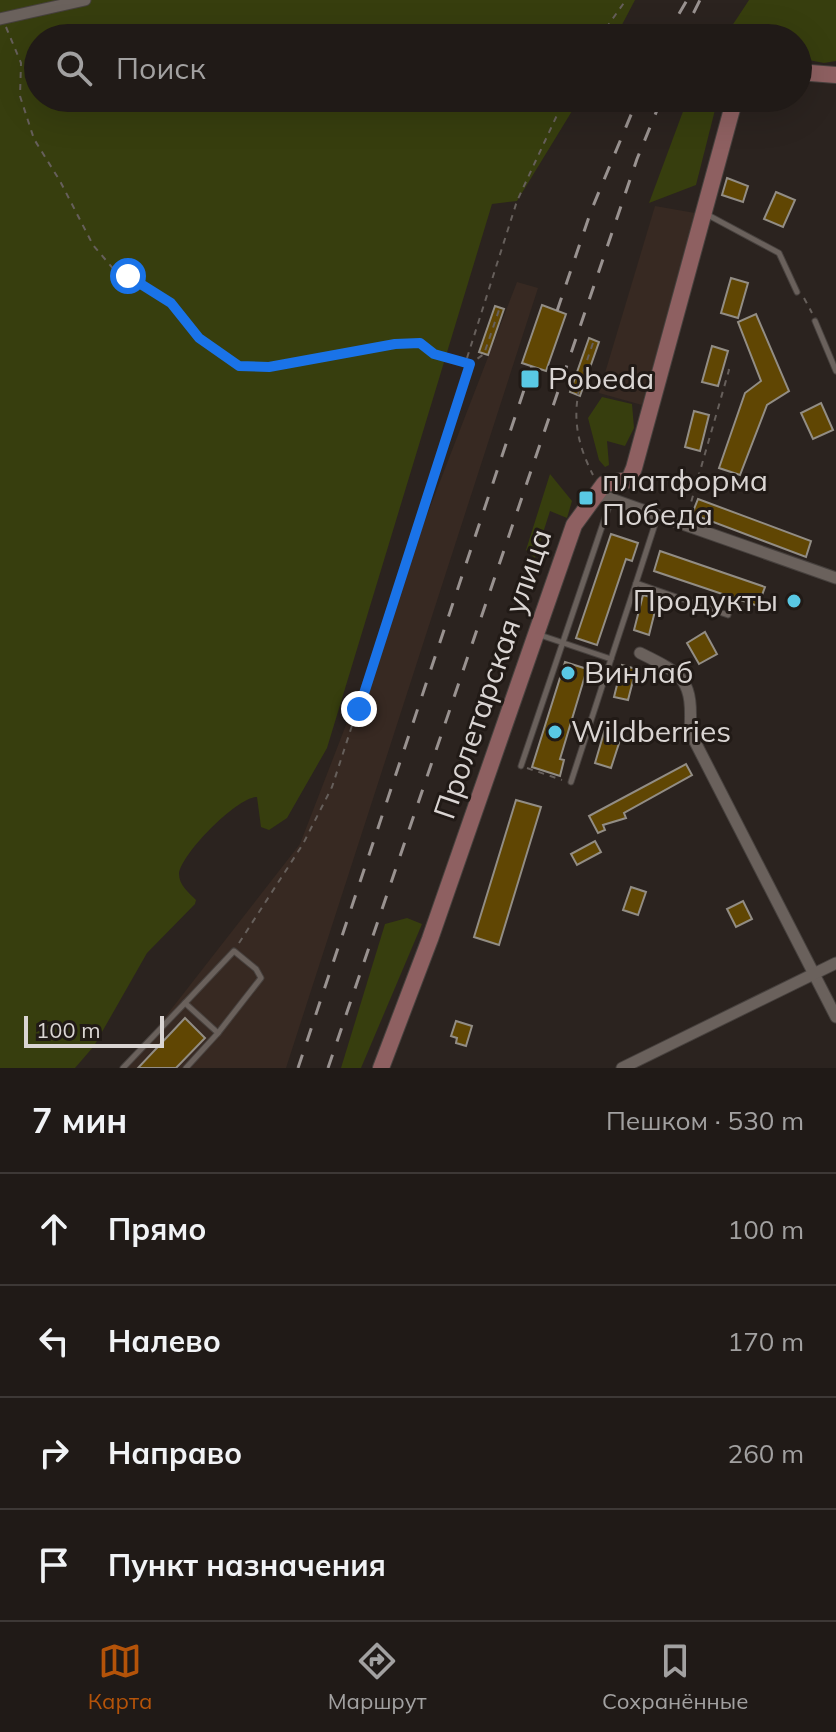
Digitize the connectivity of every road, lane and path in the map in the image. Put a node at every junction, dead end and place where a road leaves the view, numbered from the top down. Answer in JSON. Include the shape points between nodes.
{"nodes":[{"id":1,"x":85,"y":0,"type":"edge"},
{"id":2,"x":626,"y":0,"type":"edge"},
{"id":3,"x":2,"y":19,"type":"edge"},
{"id":4,"x":609,"y":24,"type":"edge"},
{"id":5,"x":812,"y":73,"type":"edge"},
{"id":6,"x":836,"y":75,"type":"edge"},
{"id":7,"x":24,"y":108,"type":"edge"},
{"id":8,"x":25,"y":112,"type":"edge"},
{"id":9,"x":558,"y":112,"type":"edge"},
{"id":10,"x":731,"y":112,"type":"edge"},
{"id":11,"x":704,"y":221,"type":"junction"},
{"id":12,"x":797,"y":292,"type":"joint"},
{"id":13,"x":499,"y":310,"type":"dead end"},
{"id":14,"x":815,"y":321,"type":"joint"},
{"id":15,"x":593,"y":343,"type":"dead end"},
{"id":16,"x":466,"y":361,"type":"junction"},
{"id":17,"x":470,"y":364,"type":"junction"},
{"id":18,"x":723,"y":369,"type":"dead end"},
{"id":19,"x":836,"y":371,"type":"edge"},
{"id":20,"x":594,"y":476,"type":"dead end"},
{"id":21,"x":604,"y":496,"type":"junction"},
{"id":22,"x":658,"y":515,"type":"junction"},
{"id":23,"x":684,"y":525,"type":"junction"},
{"id":24,"x":836,"y":578,"type":"edge"},
{"id":25,"x":636,"y":583,"type":"junction"},
{"id":26,"x":728,"y":615,"type":"dead end"},
{"id":27,"x":537,"y":633,"type":"junction"},
{"id":28,"x":563,"y":642,"type":"junction"},
{"id":29,"x":640,"y":653,"type":"dead end"},
{"id":30,"x":611,"y":659,"type":"junction"},
{"id":31,"x":521,"y":766,"type":"joint"},
{"id":32,"x":571,"y":782,"type":"joint"},
{"id":33,"x":234,"y":951,"type":"junction"},
{"id":34,"x":836,"y":963,"type":"edge"},
{"id":35,"x":813,"y":974,"type":"junction"},
{"id":36,"x":185,"y":1003,"type":"junction"},
{"id":37,"x":836,"y":1017,"type":"edge"},
{"id":38,"x":218,"y":1033,"type":"junction"},
{"id":39,"x":123,"y":1068,"type":"edge"},
{"id":40,"x":186,"y":1068,"type":"edge"},
{"id":41,"x":381,"y":1068,"type":"edge"},
{"id":42,"x":622,"y":1068,"type":"edge"}],
"edges":[{"from":1,"to":3,"type":"street"},
{"from":2,"to":4,"type":"path"},
{"from":3,"to":7,"type":"path","via":[[21,63]]},
{"from":5,"to":6,"type":"main road"},
{"from":8,"to":16,"type":"path","via":[[34,139],[93,245],[116,272],[171,303],[199,338],[239,366],[408,343]]},
{"from":9,"to":16,"type":"path","via":[[517,201]]},
{"from":10,"to":11,"type":"main road"},
{"from":11,"to":12,"type":"lane","via":[[760,240],[779,253]]},
{"from":11,"to":21,"type":"main road","name":"Пролетарская улица","via":[[634,468],[629,480],[604,484]]},
{"from":12,"to":14,"type":"path"},
{"from":13,"to":17,"type":"path","via":[[484,354]]},
{"from":14,"to":19,"type":"lane"},
{"from":15,"to":20,"type":"path","via":[[575,394],[581,450]]},
{"from":16,"to":17,"type":"path"},
{"from":17,"to":33,"type":"path","via":[[332,787],[303,844]]},
{"from":18,"to":23,"type":"path","via":[[729,370]]},
{"from":21,"to":22,"type":"street"},
{"from":21,"to":27,"type":"main road","name":"Пролетарская улица","via":[[574,525]]},
{"from":21,"to":28,"type":"lane"},
{"from":22,"to":23,"type":"street"},
{"from":22,"to":25,"type":"lane"},
{"from":23,"to":24,"type":"street"},
{"from":25,"to":26,"type":"lane"},
{"from":25,"to":30,"type":"lane"},
{"from":27,"to":28,"type":"lane"},
{"from":27,"to":41,"type":"main road","name":"Пролетарская улица"},
{"from":28,"to":30,"type":"lane"},
{"from":28,"to":31,"type":"lane"},
{"from":29,"to":35,"type":"street","via":[[676,671],[689,689],[690,732]]},
{"from":30,"to":32,"type":"lane"},
{"from":31,"to":32,"type":"path"},
{"from":33,"to":36,"type":"lane"},
{"from":33,"to":38,"type":"lane","via":[[261,978]]},
{"from":34,"to":35,"type":"street"},
{"from":35,"to":37,"type":"street"},
{"from":35,"to":42,"type":"street"},
{"from":36,"to":38,"type":"lane"},
{"from":36,"to":39,"type":"lane"},
{"from":38,"to":40,"type":"lane"}]}
